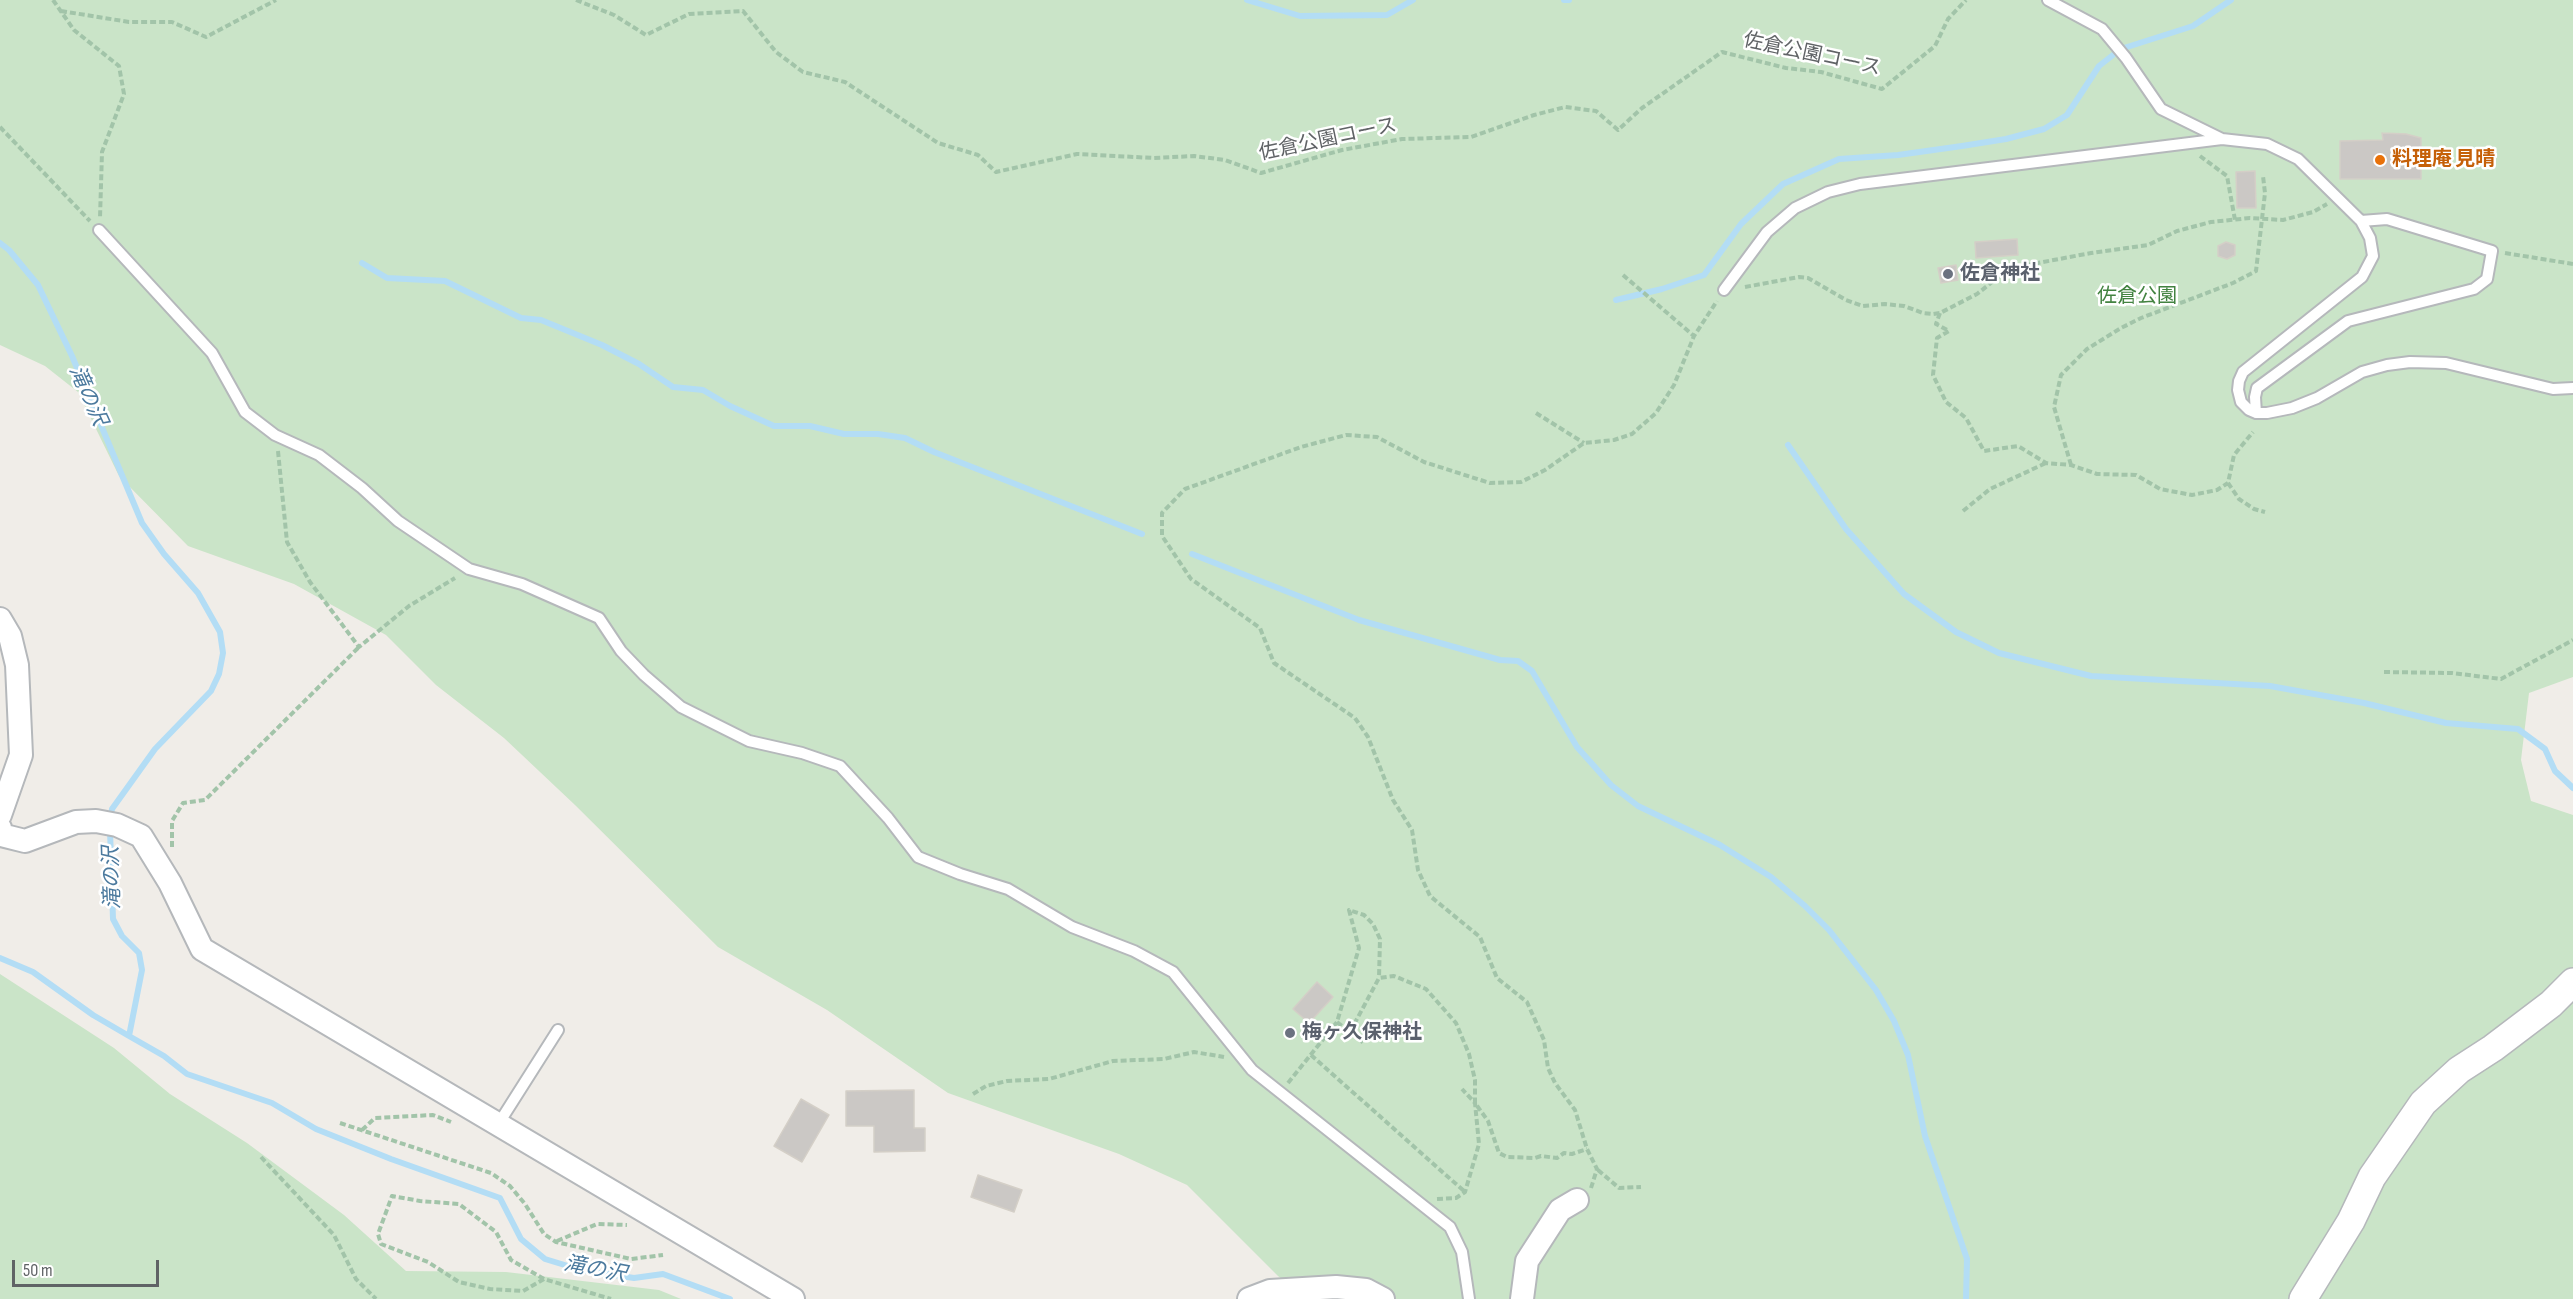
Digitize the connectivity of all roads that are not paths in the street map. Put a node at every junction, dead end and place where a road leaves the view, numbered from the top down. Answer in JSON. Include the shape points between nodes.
{"nodes":[{"id":1,"x":2048,"y":0,"type":"edge"},
{"id":2,"x":2223,"y":139,"type":"junction"},
{"id":3,"x":2361,"y":221,"type":"junction"},
{"id":4,"x":99,"y":230,"type":"road end"},
{"id":5,"x":1724,"y":290,"type":"road end"},
{"id":6,"x":2573,"y":388,"type":"edge"},
{"id":7,"x":2256,"y":413,"type":"junction"},
{"id":8,"x":0,"y":619,"type":"edge"},
{"id":9,"x":0,"y":815,"type":"edge"},
{"id":10,"x":0,"y":828,"type":"edge"},
{"id":11,"x":2573,"y":982,"type":"edge"},
{"id":12,"x":558,"y":1030,"type":"dead end"},
{"id":13,"x":493,"y":1120,"type":"junction"},
{"id":14,"x":1576,"y":1200,"type":"road end"},
{"id":15,"x":793,"y":1299,"type":"edge"},
{"id":16,"x":1249,"y":1299,"type":"edge"},
{"id":17,"x":1383,"y":1299,"type":"edge"},
{"id":18,"x":1469,"y":1299,"type":"edge"},
{"id":19,"x":1522,"y":1299,"type":"edge"},
{"id":20,"x":2303,"y":1299,"type":"edge"}],
"edges":[{"from":1,"to":2,"type":"lane","via":[[2102,29],[2161,109]]},
{"from":2,"to":3,"type":"lane","via":[[2267,144],[2298,159]]},
{"from":2,"to":5,"type":"lane","via":[[1860,184],[1828,192],[1795,208],[1767,232]]},
{"from":3,"to":7,"type":"lane","via":[[2373,256],[2362,277],[2244,372],[2239,381],[2241,402]]},
{"from":3,"to":7,"type":"lane","via":[[2387,219],[2492,251],[2487,279],[2474,289],[2348,321],[2257,388]]},
{"from":4,"to":18,"type":"lane","via":[[212,353],[245,412],[275,435],[319,455],[398,521],[469,569],[522,584],[599,618],[621,651],[681,706],[749,741],[840,766],[918,857],[1008,888],[1072,927],[1134,951],[1173,972],[1252,1070],[1450,1227],[1462,1252]]},
{"from":6,"to":7,"type":"lane","via":[[2553,389],[2446,363],[2410,362],[2362,372],[2292,408]]},
{"from":8,"to":9,"type":"street","via":[[10,636],[17,665],[21,755]]},
{"from":10,"to":13,"type":"street","via":[[1,835],[25,841],[76,822],[107,823],[141,836],[170,883],[202,950]]},
{"from":11,"to":20,"type":"street","via":[[2423,1103],[2373,1177]]},
{"from":12,"to":13,"type":"lane"},
{"from":13,"to":15,"type":"street"},
{"from":14,"to":19,"type":"street","via":[[1560,1210],[1527,1261]]},
{"from":16,"to":17,"type":"street","via":[[1270,1291],[1336,1287],[1366,1290]]}]}
